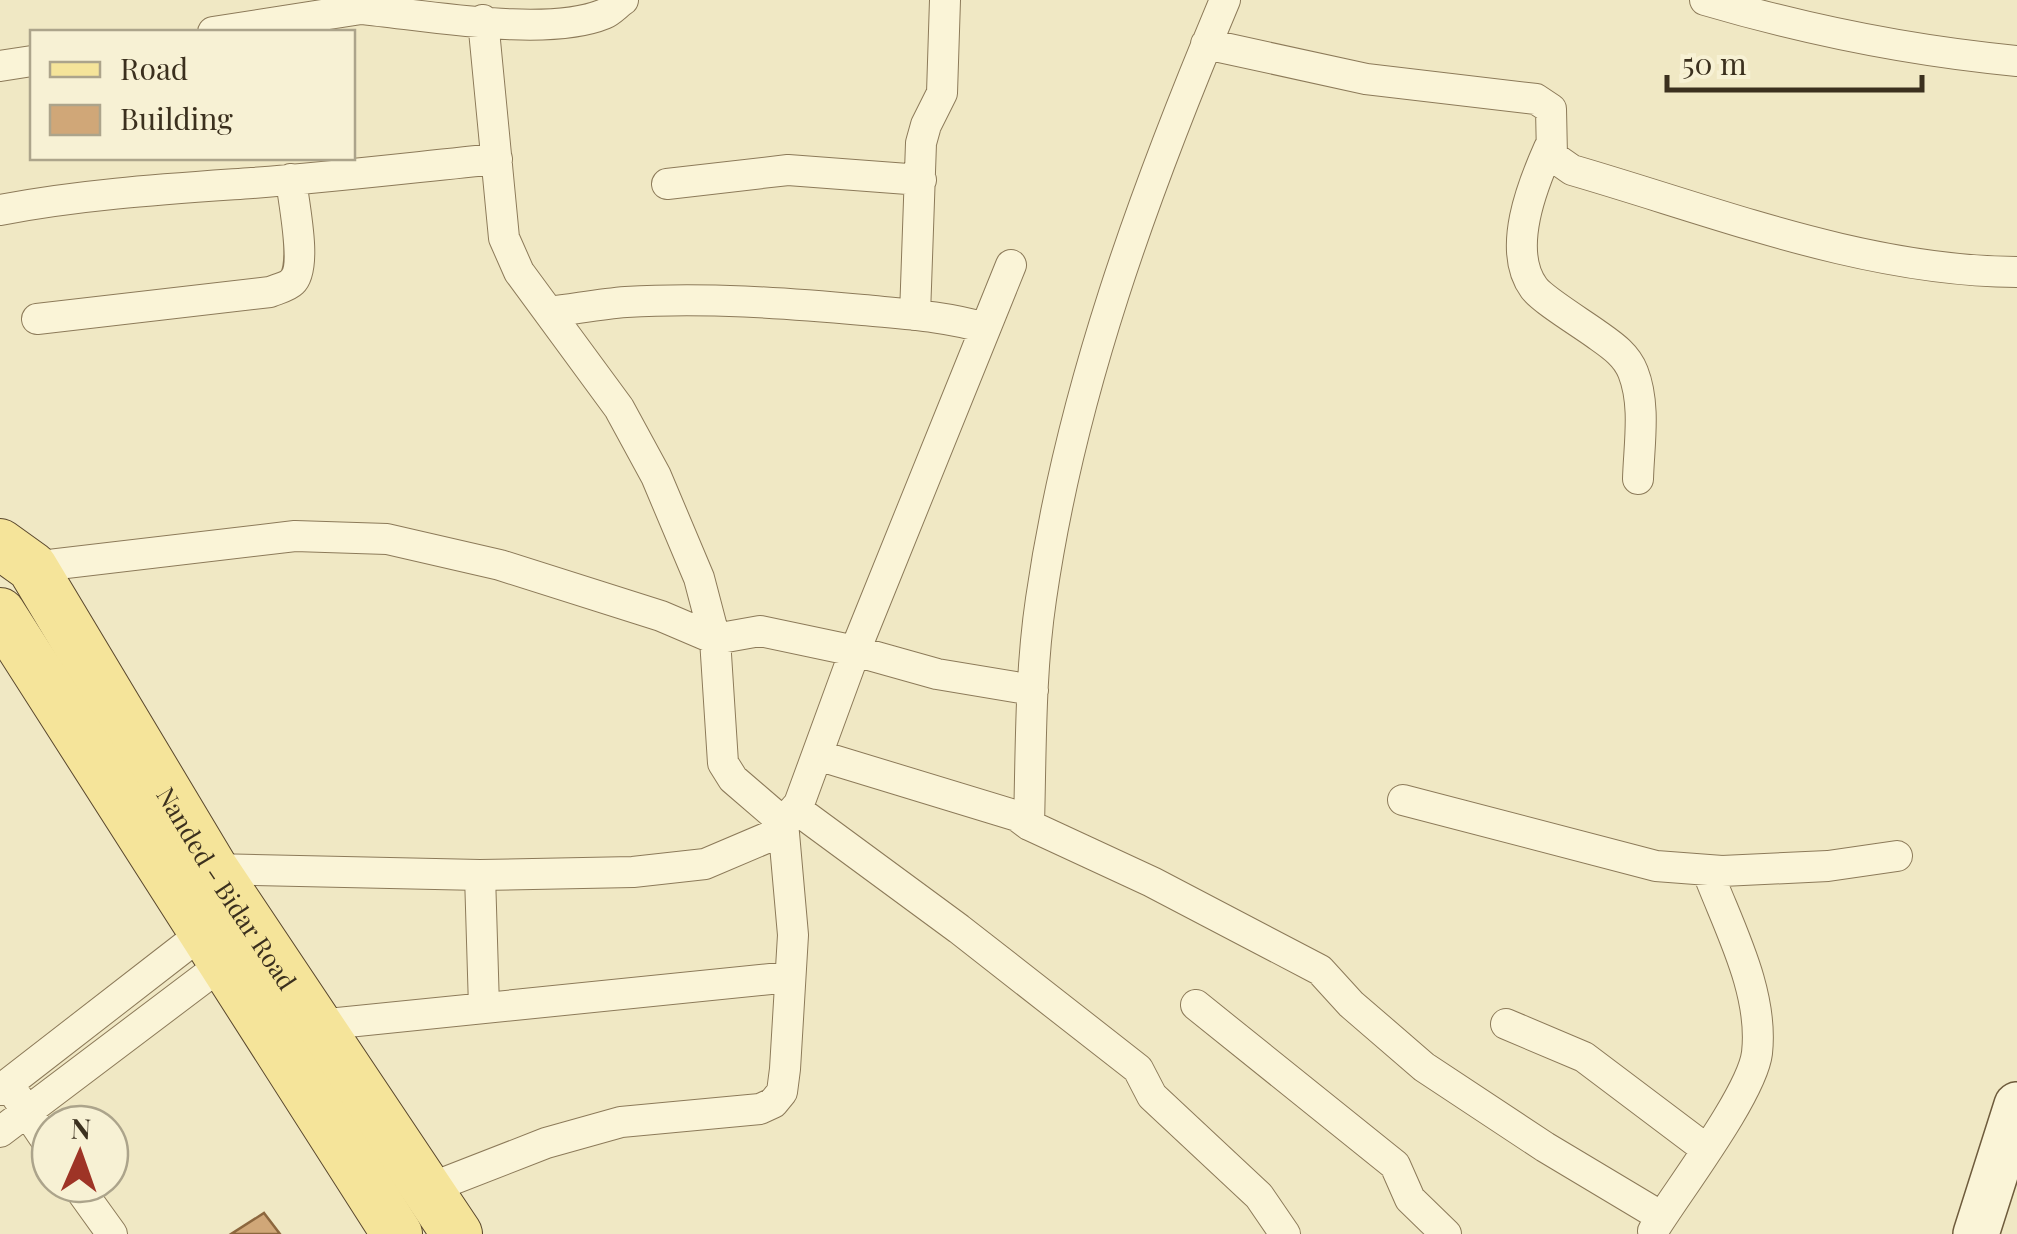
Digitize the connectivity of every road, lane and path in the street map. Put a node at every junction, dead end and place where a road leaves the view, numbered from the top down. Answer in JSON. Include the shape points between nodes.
{"nodes":[{"id":1,"x":623,"y":0,"type":"edge"},
{"id":2,"x":945,"y":0,"type":"edge"},
{"id":3,"x":1225,"y":0,"type":"edge"},
{"id":4,"x":1704,"y":0,"type":"edge"},
{"id":5,"x":361,"y":5,"type":"edge"},
{"id":6,"x":451,"y":9,"type":"edge"},
{"id":7,"x":483,"y":20,"type":"junction"},
{"id":8,"x":224,"y":30,"type":"edge"},
{"id":9,"x":1206,"y":44,"type":"junction"},
{"id":10,"x":30,"y":61,"type":"edge"},
{"id":11,"x":2017,"y":61,"type":"edge"},
{"id":12,"x":0,"y":66,"type":"edge"},
{"id":13,"x":1549,"y":148,"type":"junction"},
{"id":14,"x":497,"y":159,"type":"junction"},
{"id":15,"x":291,"y":179,"type":"junction"},
{"id":16,"x":920,"y":180,"type":"junction"},
{"id":17,"x":667,"y":184,"type":"dead end"},
{"id":18,"x":0,"y":210,"type":"edge"},
{"id":19,"x":1010,"y":265,"type":"dead end"},
{"id":20,"x":2017,"y":272,"type":"edge"},
{"id":21,"x":550,"y":312,"type":"junction"},
{"id":22,"x":915,"y":315,"type":"junction"},
{"id":23,"x":36,"y":319,"type":"dead end"},
{"id":24,"x":985,"y":328,"type":"junction"},
{"id":25,"x":1638,"y":479,"type":"dead end"},
{"id":26,"x":16,"y":555,"type":"edge"},
{"id":27,"x":0,"y":613,"type":"edge"},
{"id":28,"x":715,"y":638,"type":"junction"},
{"id":29,"x":855,"y":651,"type":"junction"},
{"id":30,"x":1033,"y":690,"type":"junction"},
{"id":31,"x":816,"y":755,"type":"junction"},
{"id":32,"x":1403,"y":800,"type":"dead end"},
{"id":33,"x":790,"y":815,"type":"junction"},
{"id":34,"x":1029,"y":825,"type":"junction"},
{"id":35,"x":1897,"y":856,"type":"dead end"},
{"id":36,"x":214,"y":869,"type":"junction"},
{"id":37,"x":1707,"y":870,"type":"junction"},
{"id":38,"x":480,"y":875,"type":"junction"},
{"id":39,"x":215,"y":947,"type":"junction"},
{"id":40,"x":790,"y":977,"type":"junction"},
{"id":41,"x":1196,"y":1006,"type":"dead end"},
{"id":42,"x":484,"y":1007,"type":"junction"},
{"id":43,"x":1506,"y":1024,"type":"dead end"},
{"id":44,"x":318,"y":1025,"type":"junction"},
{"id":45,"x":4,"y":1087,"type":"edge"},
{"id":46,"x":2017,"y":1105,"type":"edge"},
{"id":47,"x":26,"y":1111,"type":"junction"},
{"id":48,"x":30,"y":1117,"type":"edge"},
{"id":49,"x":0,"y":1132,"type":"edge"},
{"id":50,"x":1706,"y":1149,"type":"junction"},
{"id":51,"x":428,"y":1189,"type":"junction"},
{"id":52,"x":90,"y":1204,"type":"edge"},
{"id":53,"x":1657,"y":1226,"type":"edge"},
{"id":54,"x":112,"y":1234,"type":"edge"},
{"id":55,"x":397,"y":1234,"type":"edge"},
{"id":56,"x":457,"y":1234,"type":"edge"},
{"id":57,"x":1285,"y":1234,"type":"edge"},
{"id":58,"x":1446,"y":1234,"type":"edge"},
{"id":59,"x":1976,"y":1234,"type":"edge"}],
"edges":[{"from":1,"to":7,"type":"street","via":[[606,14],[562,22]]},
{"from":2,"to":16,"type":"street","via":[[942,93],[921,143]]},
{"from":3,"to":9,"type":"street"},
{"from":4,"to":11,"type":"street","via":[[1869,42]]},
{"from":5,"to":6,"type":"street"},
{"from":5,"to":8,"type":"street"},
{"from":6,"to":7,"type":"street"},
{"from":7,"to":14,"type":"street"},
{"from":9,"to":13,"type":"street","via":[[1366,79],[1536,99],[1551,109]]},
{"from":9,"to":30,"type":"street","via":[[1122,266],[1067,454],[1040,601]]},
{"from":10,"to":12,"type":"street"},
{"from":13,"to":20,"type":"street","via":[[1572,170],[1769,230],[1964,271]]},
{"from":13,"to":25,"type":"street","via":[[1532,186],[1522,258],[1534,288],[1619,351],[1632,370],[1641,404]]},
{"from":14,"to":15,"type":"street"},
{"from":14,"to":21,"type":"street","via":[[504,238],[519,272]]},
{"from":15,"to":18,"type":"street","via":[[142,189]]},
{"from":15,"to":23,"type":"street","via":[[300,258],[292,284]]},
{"from":16,"to":17,"type":"street","via":[[788,170]]},
{"from":16,"to":22,"type":"street"},
{"from":19,"to":24,"type":"street"},
{"from":21,"to":22,"type":"street","via":[[626,302],[721,302]]},
{"from":21,"to":28,"type":"street","via":[[656,476],[699,578]]},
{"from":22,"to":24,"type":"street"},
{"from":24,"to":29,"type":"street"},
{"from":26,"to":28,"type":"street","via":[[296,536],[387,539],[500,565]]},
{"from":26,"to":36,"type":"main road","name":"Nanded - Bidar Road"},
{"from":27,"to":39,"type":"main road","name":"Nanded - Bidar Road"},
{"from":28,"to":29,"type":"street","via":[[760,630]]},
{"from":28,"to":33,"type":"street","via":[[723,763],[733,779]]},
{"from":29,"to":30,"type":"street"},
{"from":29,"to":31,"type":"street"},
{"from":30,"to":34,"type":"street"},
{"from":31,"to":33,"type":"street"},
{"from":31,"to":34,"type":"street"},
{"from":32,"to":37,"type":"street","via":[[1656,866]]},
{"from":33,"to":38,"type":"street","via":[[771,836],[705,864]]},
{"from":33,"to":40,"type":"street"},
{"from":33,"to":57,"type":"street","via":[[960,929],[1138,1069],[1152,1096],[1259,1196]]},
{"from":34,"to":53,"type":"street","via":[[1320,970],[1424,1068]]},
{"from":35,"to":37,"type":"street"},
{"from":36,"to":38,"type":"street"},
{"from":36,"to":44,"type":"main road","name":"Nanded - Bidar Road"},
{"from":37,"to":50,"type":"street","via":[[1754,995],[1757,1053]]},
{"from":38,"to":42,"type":"street"},
{"from":39,"to":45,"type":"street"},
{"from":39,"to":47,"type":"street"},
{"from":39,"to":55,"type":"main road","name":"Nanded - Bidar Road"},
{"from":40,"to":42,"type":"street"},
{"from":40,"to":51,"type":"street","via":[[785,1070],[773,1103],[621,1122]]},
{"from":41,"to":58,"type":"street","via":[[1395,1165],[1410,1199]]},
{"from":42,"to":44,"type":"street"},
{"from":43,"to":50,"type":"street","via":[[1584,1057]]},
{"from":44,"to":51,"type":"main road","name":"Nanded - Bidar Road"},
{"from":45,"to":47,"type":"street"},
{"from":46,"to":59,"type":"main road"},
{"from":47,"to":48,"type":"street"},
{"from":47,"to":49,"type":"street"},
{"from":50,"to":53,"type":"street"},
{"from":51,"to":56,"type":"main road","name":"Nanded - Bidar Road"},
{"from":52,"to":54,"type":"street"}]}
